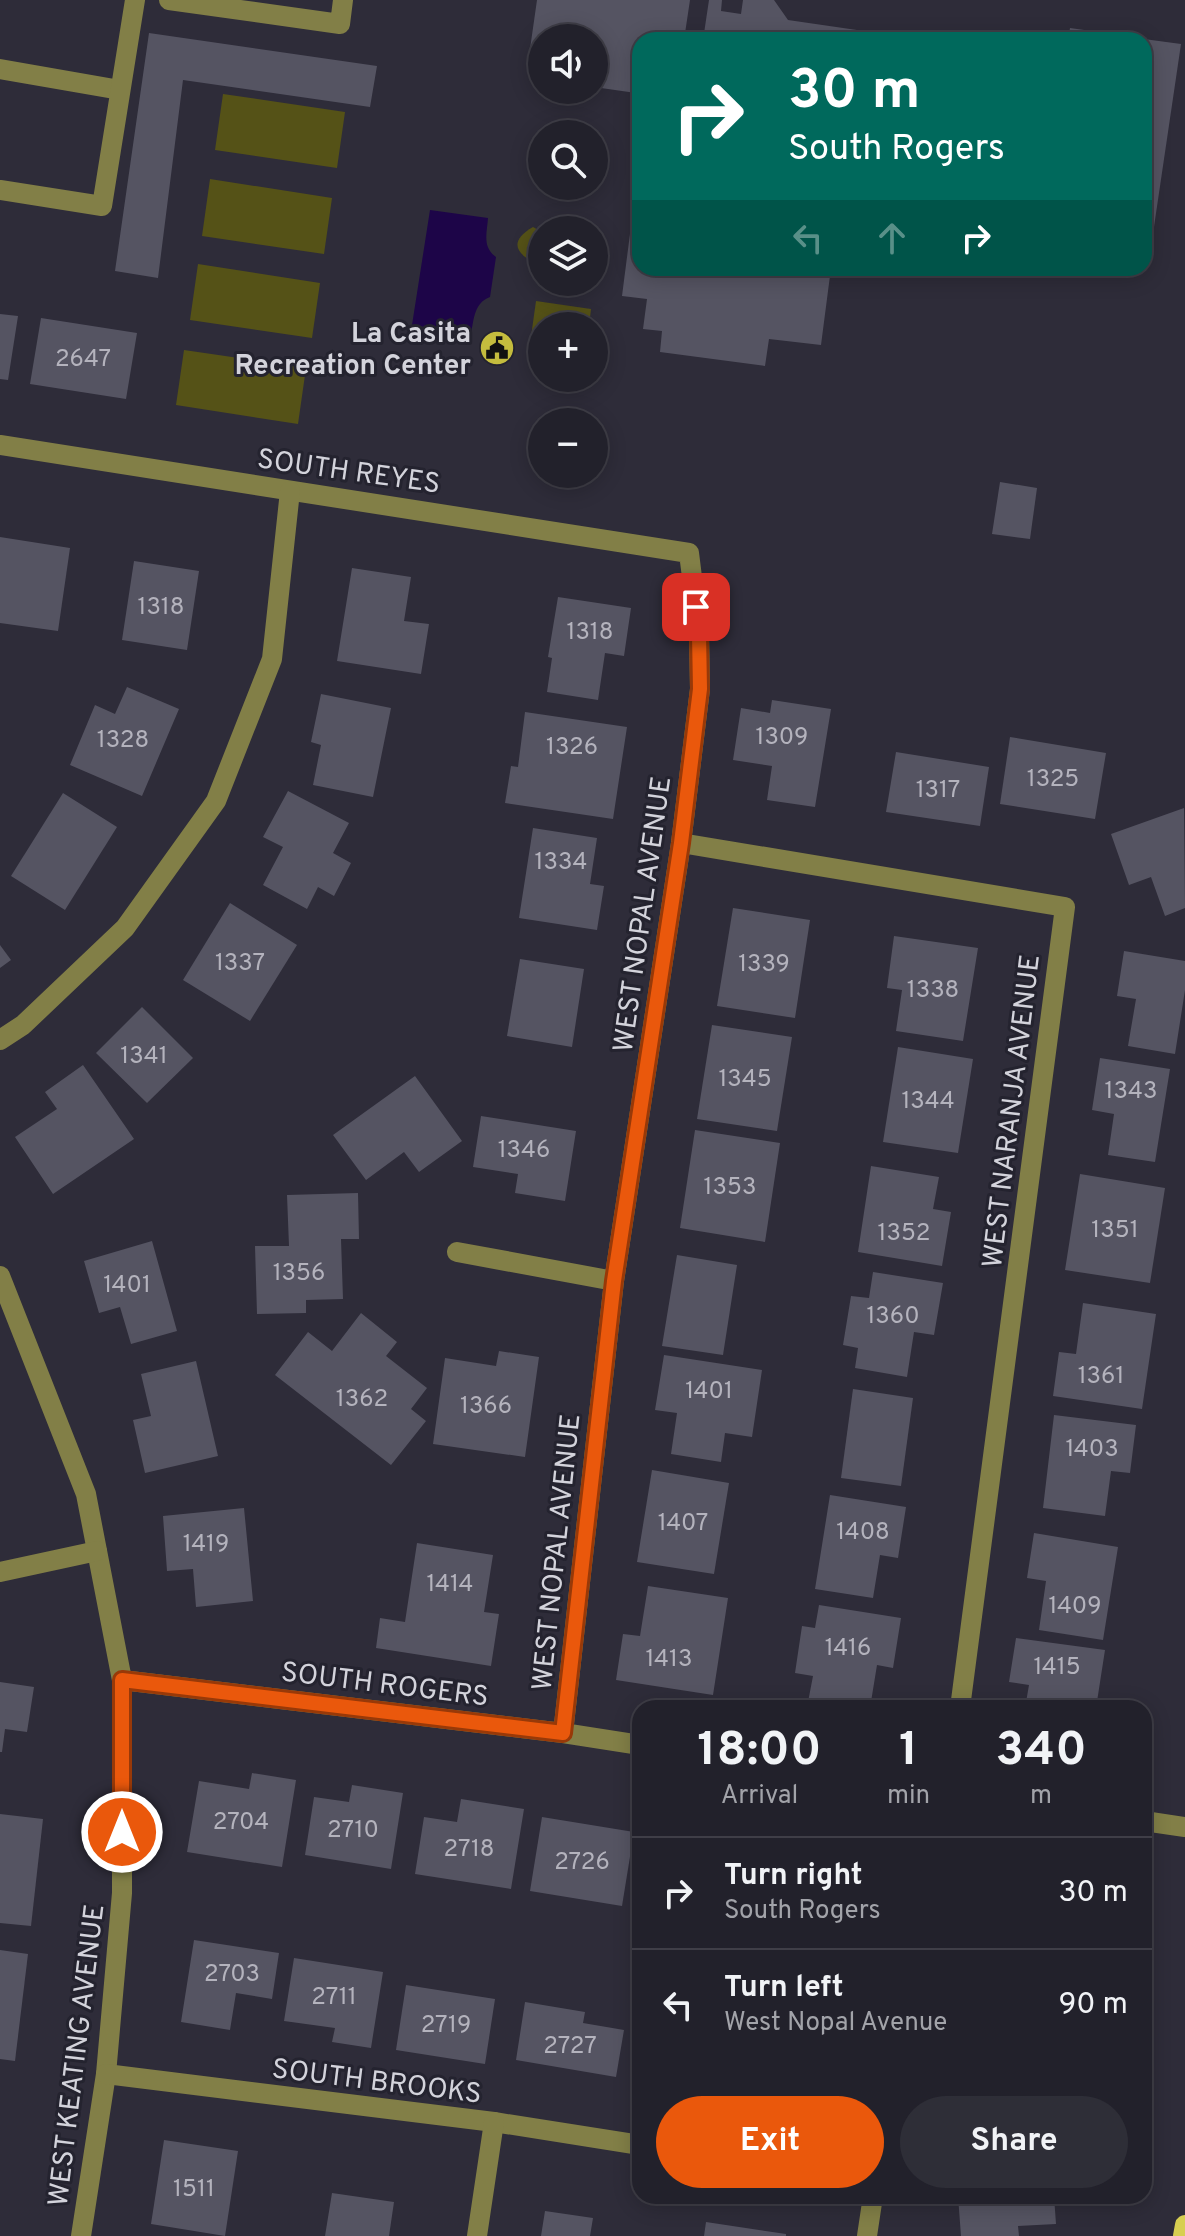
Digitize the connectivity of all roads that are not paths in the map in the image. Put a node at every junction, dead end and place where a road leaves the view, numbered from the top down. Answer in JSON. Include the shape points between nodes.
{"nodes":[{"id":1,"x":135,"y":0,"type":"edge"},
{"id":2,"x":169,"y":0,"type":"edge"},
{"id":3,"x":177,"y":0,"type":"edge"},
{"id":4,"x":343,"y":0,"type":"edge"},
{"id":5,"x":252,"y":6,"type":"edge"},
{"id":6,"x":0,"y":69,"type":"edge"},
{"id":7,"x":120,"y":90,"type":"junction"},
{"id":8,"x":0,"y":190,"type":"edge"},
{"id":9,"x":0,"y":445,"type":"edge"},
{"id":10,"x":290,"y":491,"type":"junction"},
{"id":11,"x":689,"y":553,"type":"joint"},
{"id":12,"x":681,"y":843,"type":"junction"},
{"id":13,"x":0,"y":1040,"type":"edge"},
{"id":14,"x":457,"y":1252,"type":"dead end"},
{"id":15,"x":0,"y":1276,"type":"edge"},
{"id":16,"x":614,"y":1281,"type":"junction"},
{"id":17,"x":97,"y":1551,"type":"junction"},
{"id":18,"x":0,"y":1572,"type":"edge"},
{"id":19,"x":122,"y":1680,"type":"junction"},
{"id":20,"x":961,"y":1700,"type":"edge"},
{"id":21,"x":563,"y":1733,"type":"junction"},
{"id":22,"x":632,"y":1744,"type":"edge"},
{"id":23,"x":1152,"y":1822,"type":"edge"},
{"id":24,"x":1185,"y":1827,"type":"edge"},
{"id":25,"x":106,"y":2074,"type":"junction"},
{"id":26,"x":494,"y":2122,"type":"junction"},
{"id":27,"x":632,"y":2144,"type":"edge"},
{"id":28,"x":872,"y":2204,"type":"edge"},
{"id":29,"x":1185,"y":2225,"type":"edge"},
{"id":30,"x":81,"y":2236,"type":"edge"},
{"id":31,"x":477,"y":2236,"type":"edge"},
{"id":32,"x":867,"y":2236,"type":"edge"},
{"id":33,"x":1183,"y":2236,"type":"edge"}],
"edges":[{"from":1,"to":7,"type":"street"},
{"from":2,"to":3,"type":"street"},
{"from":3,"to":5,"type":"street"},
{"from":4,"to":5,"type":"street","via":[[340,24]]},
{"from":6,"to":7,"type":"street"},
{"from":7,"to":8,"type":"street","via":[[102,206]]},
{"from":9,"to":10,"type":"street","name":"SOUTH REYES"},
{"from":10,"to":11,"type":"street","name":"SOUTH REYES"},
{"from":10,"to":13,"type":"street","via":[[272,659],[216,801],[125,928],[23,1025]]},
{"from":11,"to":12,"type":"street","name":"WEST NOPAL AVENUE","via":[[700,689]]},
{"from":12,"to":16,"type":"street","name":"WEST NOPAL AVENUE"},
{"from":12,"to":20,"type":"street","name":"WEST NARANJA AVENUE","via":[[1065,907]]},
{"from":14,"to":16,"type":"street"},
{"from":15,"to":17,"type":"street","name":"WEST KEATING AVENUE","via":[[86,1494]]},
{"from":16,"to":21,"type":"street","name":"WEST NOPAL AVENUE"},
{"from":17,"to":18,"type":"street"},
{"from":17,"to":19,"type":"street","name":"WEST KEATING AVENUE"},
{"from":19,"to":21,"type":"street","name":"SOUTH ROGERS"},
{"from":19,"to":25,"type":"street","name":"WEST KEATING AVENUE","via":[[122,1893]]},
{"from":21,"to":22,"type":"street","name":"SOUTH ROGERS"},
{"from":23,"to":24,"type":"street"},
{"from":25,"to":26,"type":"street","name":"SOUTH BROOKS"},
{"from":25,"to":30,"type":"street","name":"WEST KEATING AVENUE"},
{"from":26,"to":27,"type":"street","name":"SOUTH BROOKS"},
{"from":26,"to":31,"type":"street"},
{"from":28,"to":32,"type":"street"},
{"from":29,"to":33,"type":"main road"}]}
